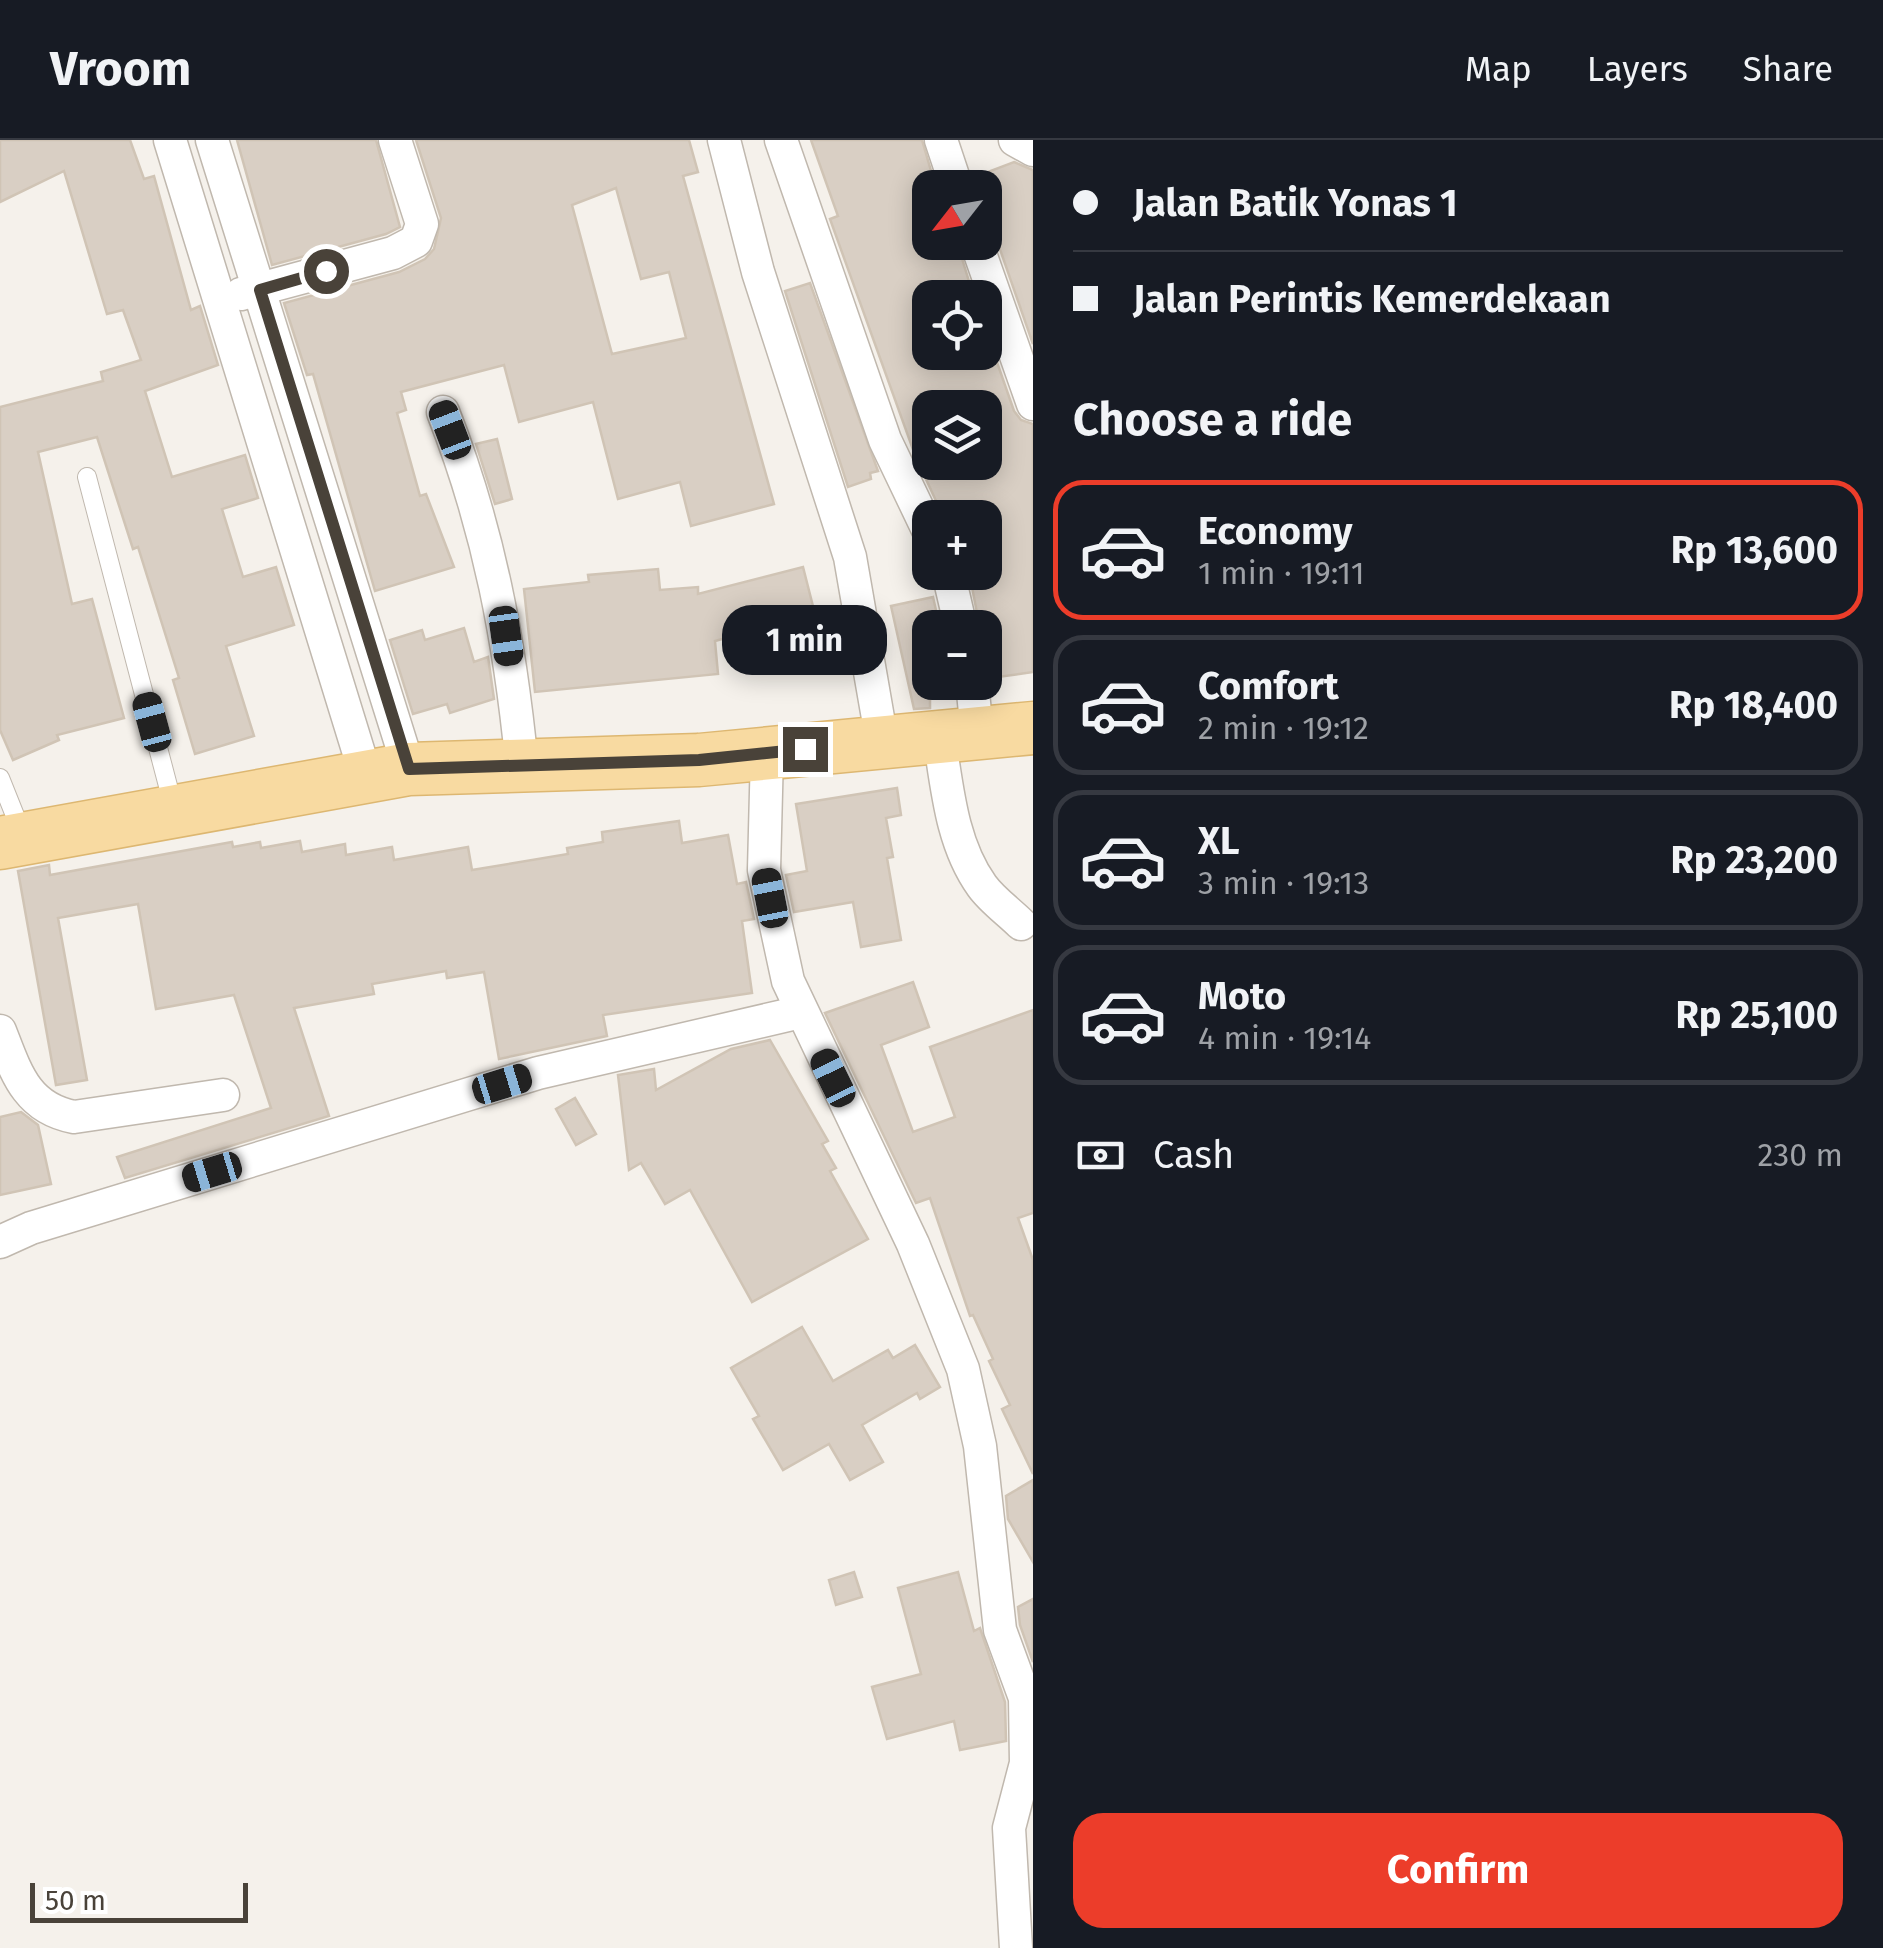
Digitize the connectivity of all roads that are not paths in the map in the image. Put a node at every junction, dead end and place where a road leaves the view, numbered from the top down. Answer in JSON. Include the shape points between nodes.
{"nodes":[{"id":1,"x":395,"y":140,"type":"edge"},
{"id":2,"x":724,"y":140,"type":"edge"},
{"id":3,"x":780,"y":140,"type":"edge"},
{"id":4,"x":941,"y":140,"type":"edge"},
{"id":5,"x":1015,"y":140,"type":"edge"},
{"id":6,"x":213,"y":143,"type":"edge"},
{"id":7,"x":173,"y":149,"type":"edge"},
{"id":8,"x":1033,"y":150,"type":"edge"},
{"id":9,"x":952,"y":170,"type":"edge"},
{"id":10,"x":982,"y":260,"type":"edge"},
{"id":11,"x":260,"y":290,"type":"junction"},
{"id":12,"x":220,"y":298,"type":"junction"},
{"id":13,"x":1033,"y":404,"type":"edge"},
{"id":14,"x":443,"y":412,"type":"dead end"},
{"id":15,"x":318,"y":472,"type":"junction"},
{"id":16,"x":88,"y":477,"type":"dead end"},
{"id":17,"x":276,"y":480,"type":"junction"},
{"id":18,"x":914,"y":500,"type":"edge"},
{"id":19,"x":963,"y":717,"type":"edge"},
{"id":20,"x":1033,"y":728,"type":"edge"},
{"id":21,"x":882,"y":741,"type":"junction"},
{"id":22,"x":767,"y":753,"type":"junction"},
{"id":23,"x":522,"y":766,"type":"junction"},
{"id":24,"x":387,"y":772,"type":"junction"},
{"id":25,"x":0,"y":778,"type":"edge"},
{"id":26,"x":175,"y":810,"type":"junction"},
{"id":27,"x":12,"y":840,"type":"edge"},
{"id":28,"x":1022,"y":924,"type":"dead end"},
{"id":29,"x":801,"y":1012,"type":"junction"},
{"id":30,"x":0,"y":1031,"type":"edge"},
{"id":31,"x":223,"y":1096,"type":"dead end"},
{"id":32,"x":0,"y":1242,"type":"edge"},
{"id":33,"x":1016,"y":1948,"type":"edge"}],
"edges":[{"from":1,"to":11,"type":"street","via":[[422,224],[416,241]]},
{"from":2,"to":21,"type":"street","via":[[758,272],[850,557]]},
{"from":3,"to":18,"type":"street","via":[[886,440]]},
{"from":4,"to":9,"type":"street"},
{"from":5,"to":8,"type":"street"},
{"from":6,"to":7,"type":"street"},
{"from":6,"to":11,"type":"street"},
{"from":7,"to":12,"type":"street"},
{"from":10,"to":13,"type":"street"},
{"from":11,"to":12,"type":"street"},
{"from":11,"to":15,"type":"street"},
{"from":12,"to":17,"type":"street"},
{"from":14,"to":23,"type":"street","via":[[502,604]]},
{"from":15,"to":17,"type":"street"},
{"from":15,"to":24,"type":"street"},
{"from":16,"to":26,"type":"lane"},
{"from":17,"to":24,"type":"street"},
{"from":19,"to":20,"type":"main road"},
{"from":19,"to":21,"type":"main road"},
{"from":19,"to":28,"type":"street","via":[[951,809],[982,887]]},
{"from":21,"to":22,"type":"main road"},
{"from":22,"to":23,"type":"main road"},
{"from":22,"to":29,"type":"street","via":[[764,870],[780,952]]},
{"from":23,"to":24,"type":"main road"},
{"from":24,"to":26,"type":"main road"},
{"from":25,"to":27,"type":"lane"},
{"from":26,"to":27,"type":"main road"},
{"from":29,"to":32,"type":"street","via":[[538,1073]]},
{"from":29,"to":33,"type":"street","via":[[913,1244],[964,1369],[980,1446],[1000,1630],[1025,1698],[1026,1763],[1009,1828]]},
{"from":30,"to":31,"type":"street","via":[[20,1083],[53,1113],[74,1117]]}]}
